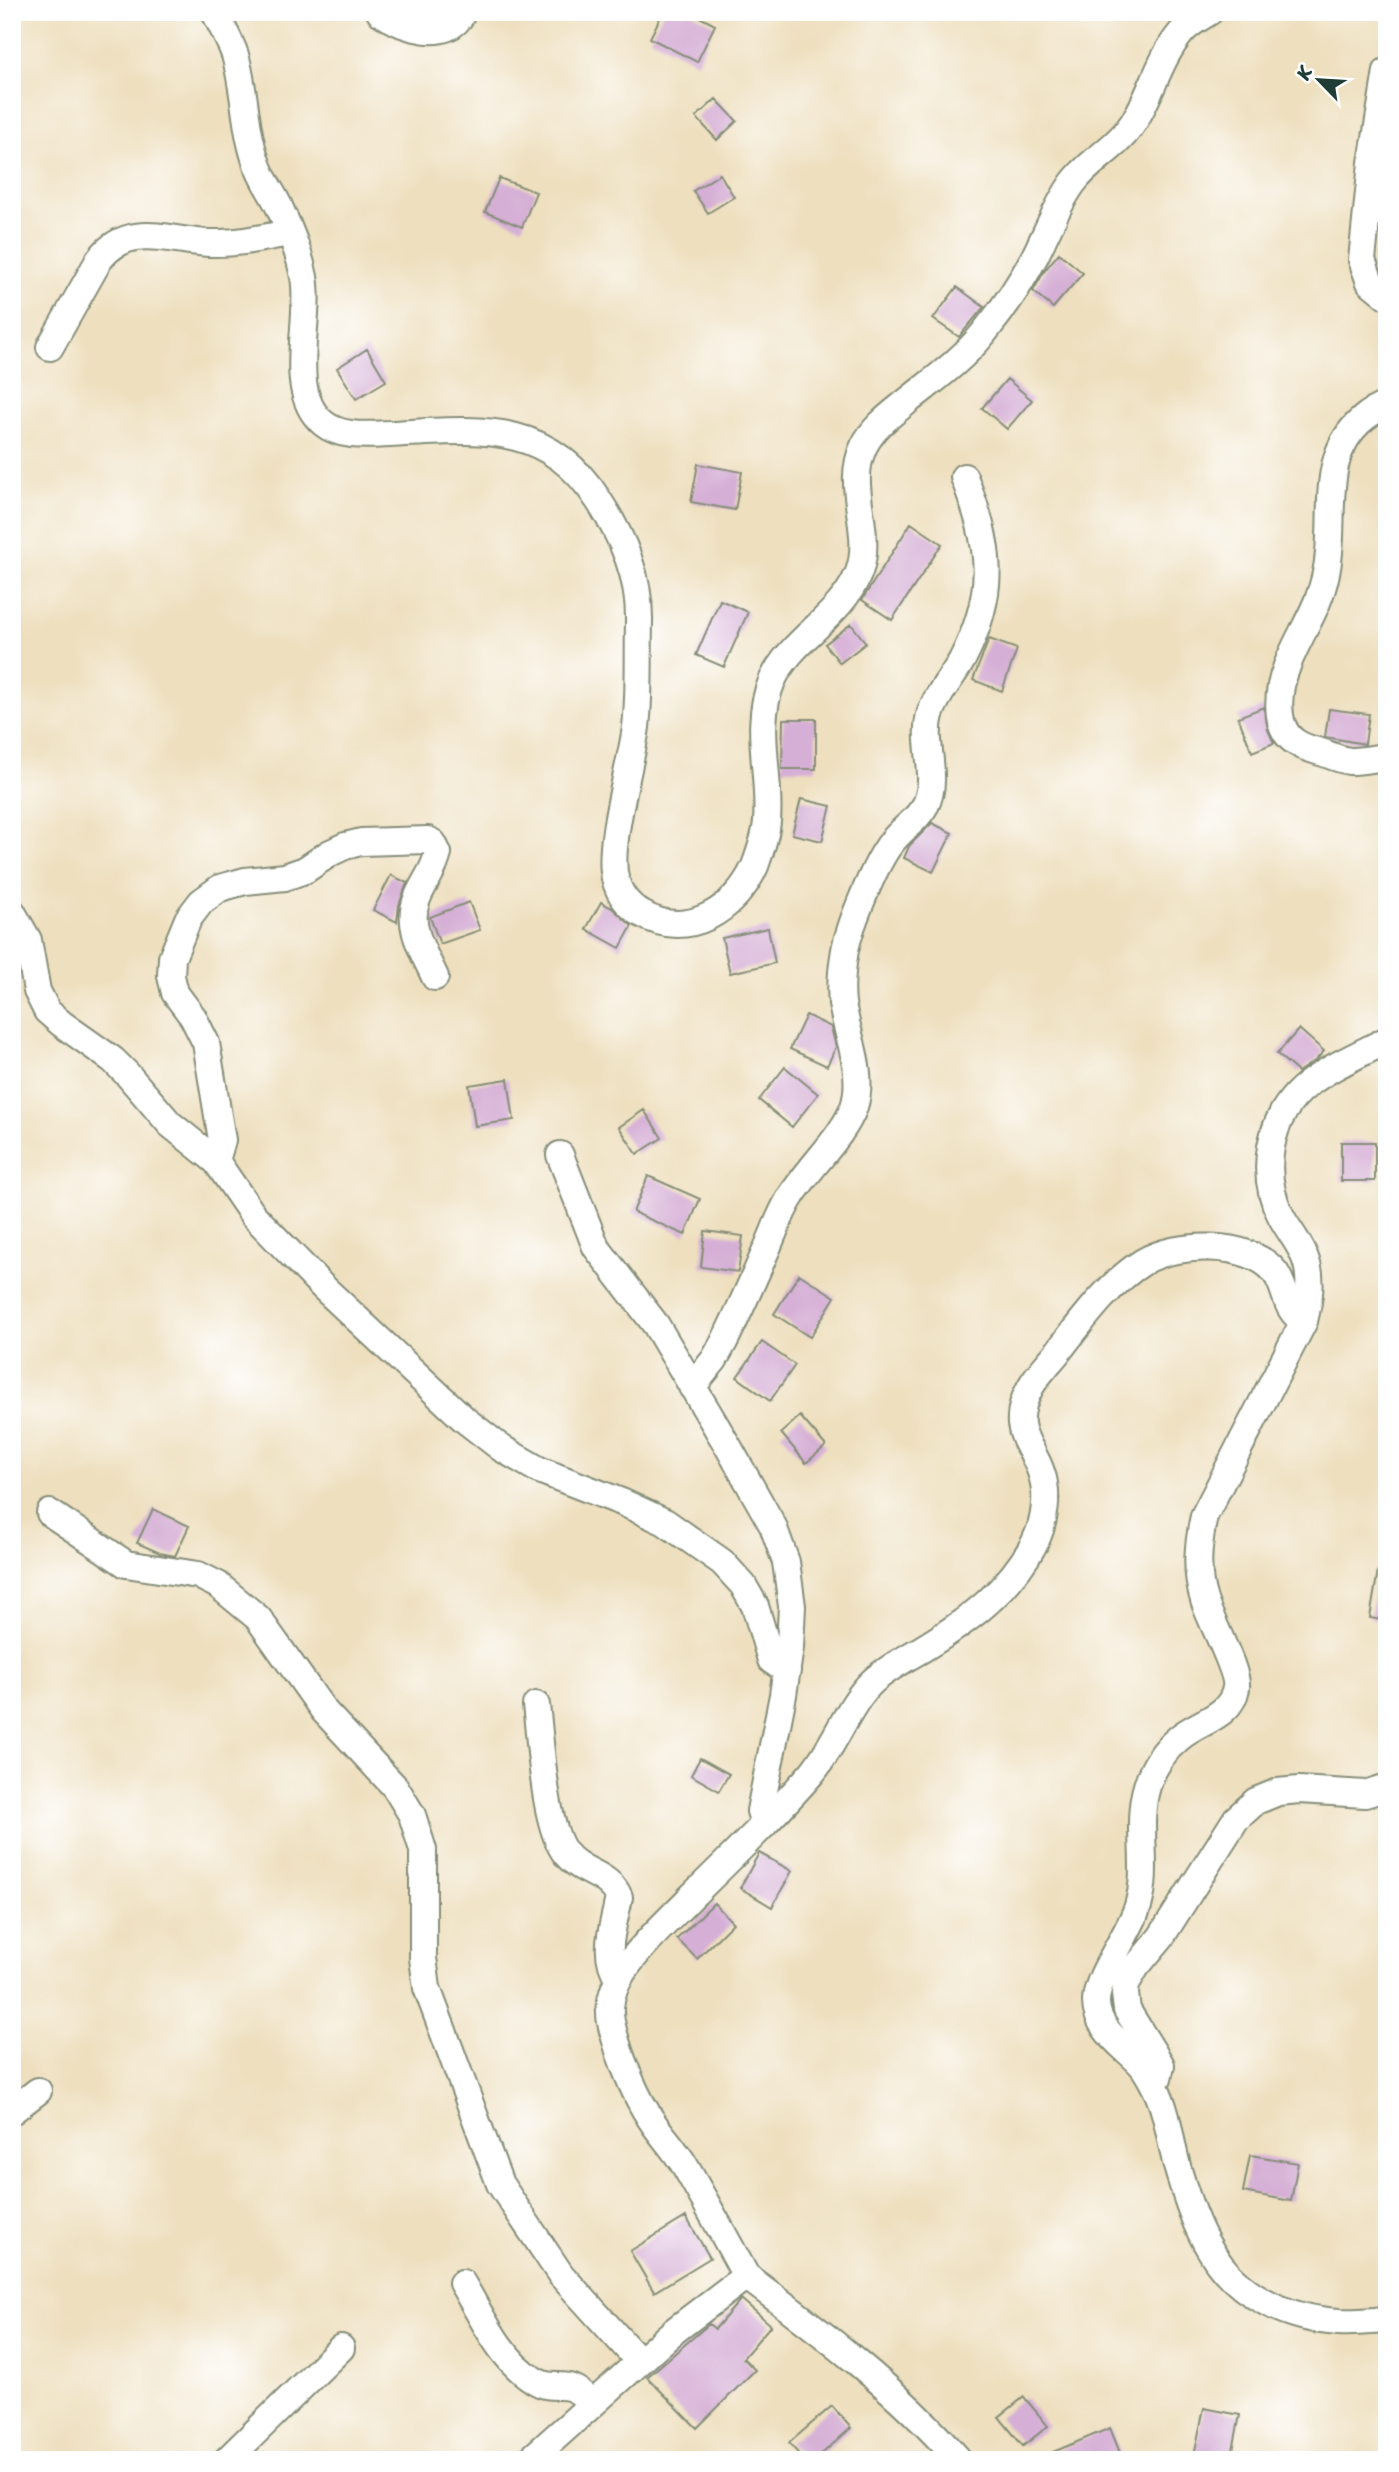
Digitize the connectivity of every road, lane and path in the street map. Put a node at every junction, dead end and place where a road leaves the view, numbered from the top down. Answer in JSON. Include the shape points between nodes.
{"nodes":[{"id":1,"x":215,"y":12,"type":"edge"},
{"id":2,"x":232,"y":12,"type":"edge"},
{"id":3,"x":380,"y":12,"type":"edge"},
{"id":4,"x":463,"y":12,"type":"edge"},
{"id":5,"x":1209,"y":12,"type":"edge"},
{"id":6,"x":234,"y":53,"type":"junction"},
{"id":7,"x":1387,"y":71,"type":"edge"},
{"id":8,"x":289,"y":233,"type":"junction"},
{"id":9,"x":1387,"y":296,"type":"edge"},
{"id":10,"x":50,"y":347,"type":"dead end"},
{"id":11,"x":1387,"y":404,"type":"edge"},
{"id":12,"x":964,"y":477,"type":"dead end"},
{"id":13,"x":1387,"y":757,"type":"edge"},
{"id":14,"x":12,"y":912,"type":"edge"},
{"id":15,"x":435,"y":977,"type":"dead end"},
{"id":16,"x":1387,"y":1040,"type":"edge"},
{"id":17,"x":560,"y":1155,"type":"dead end"},
{"id":18,"x":216,"y":1161,"type":"junction"},
{"id":19,"x":1304,"y":1321,"type":"junction"},
{"id":20,"x":692,"y":1387,"type":"junction"},
{"id":21,"x":50,"y":1513,"type":"dead end"},
{"id":22,"x":787,"y":1671,"type":"junction"},
{"id":23,"x":536,"y":1705,"type":"dead end"},
{"id":24,"x":1387,"y":1787,"type":"edge"},
{"id":25,"x":764,"y":1825,"type":"junction"},
{"id":26,"x":620,"y":1979,"type":"junction"},
{"id":27,"x":1155,"y":2086,"type":"junction"},
{"id":28,"x":38,"y":2091,"type":"dead end"},
{"id":29,"x":12,"y":2111,"type":"edge"},
{"id":30,"x":746,"y":2276,"type":"junction"},
{"id":31,"x":462,"y":2283,"type":"dead end"},
{"id":32,"x":1387,"y":2320,"type":"edge"},
{"id":33,"x":341,"y":2348,"type":"dead end"},
{"id":34,"x":639,"y":2361,"type":"junction"},
{"id":35,"x":592,"y":2404,"type":"junction"},
{"id":36,"x":227,"y":2460,"type":"edge"},
{"id":37,"x":530,"y":2460,"type":"edge"},
{"id":38,"x":959,"y":2460,"type":"edge"}],
"edges":[{"from":1,"to":6,"type":"street"},
{"from":2,"to":6,"type":"street","via":[[241,39]]},
{"from":3,"to":4,"type":"street","via":[[402,25],[429,30],[451,26]]},
{"from":5,"to":8,"type":"street","via":[[1181,33],[1131,127],[1074,181],[1031,263],[983,334],[878,425],[866,441],[856,472],[863,540],[857,578],[774,675],[763,718],[764,841],[754,868],[733,901],[699,922],[682,925],[650,919],[635,910],[617,884],[618,829],[636,723],[639,610],[635,579],[611,520],[573,469],[526,439],[479,429],[338,433],[322,422],[304,392],[304,275]]},
{"from":6,"to":8,"type":"street","via":[[258,168]]},
{"from":7,"to":9,"type":"street","via":[[1362,260],[1370,282]]},
{"from":8,"to":10,"type":"street","via":[[221,243],[141,236],[122,239],[99,260]]},
{"from":11,"to":13,"type":"street","via":[[1353,429],[1334,466],[1326,573],[1312,618],[1286,668],[1280,714],[1287,734],[1307,747],[1348,761]]},
{"from":12,"to":20,"type":"street","via":[[984,535],[986,595],[971,642],[931,713],[927,802],[883,854],[846,947],[842,1001],[857,1074],[854,1106],[788,1201],[724,1342]]},
{"from":14,"to":18,"type":"street","via":[[28,940],[37,991],[47,1011],[113,1060],[170,1124]]},
{"from":15,"to":18,"type":"street","via":[[414,927],[417,899],[438,853],[428,840],[361,842],[285,877],[233,884],[209,895],[188,919],[170,967],[175,993],[206,1043],[222,1140]]},
{"from":16,"to":19,"type":"street","via":[[1307,1085],[1277,1125],[1269,1175],[1280,1214],[1306,1258],[1310,1278]]},
{"from":17,"to":20,"type":"street","via":[[596,1247],[656,1325]]},
{"from":18,"to":22,"type":"street","via":[[253,1215],[323,1287],[482,1434],[540,1470],[665,1522],[722,1562],[755,1606],[771,1660]]},
{"from":19,"to":25,"type":"street","via":[[1293,1313],[1267,1263],[1237,1250],[1192,1247],[1165,1252],[1123,1278],[1031,1385],[1024,1402],[1022,1431],[1043,1474],[1045,1496],[1037,1539],[1024,1561],[984,1607],[869,1685],[824,1759]]},
{"from":19,"to":27,"type":"street","via":[[1204,1516],[1198,1569],[1203,1598],[1235,1670],[1234,1698],[1225,1710],[1180,1736],[1154,1768],[1143,1810],[1144,1875],[1138,1905],[1128,1933],[1097,1987],[1100,2021]]},
{"from":20,"to":22,"type":"street","via":[[773,1527],[786,1562],[792,1606]]},
{"from":21,"to":34,"type":"street","via":[[126,1564],[198,1575],[218,1585],[258,1618],[324,1711],[395,1787],[412,1815],[423,1850],[426,1988],[500,2184],[561,2275]]},
{"from":22,"to":25,"type":"street","via":[[760,1811]]},
{"from":23,"to":26,"type":"street","via":[[551,1816],[559,1842],[574,1863],[610,1882],[619,1897],[609,1942],[611,1965]]},
{"from":24,"to":27,"type":"street","via":[[1365,1794],[1278,1791],[1256,1801],[1236,1819],[1126,1984],[1127,2010],[1161,2065]]},
{"from":25,"to":26,"type":"street","via":[[662,1927]]},
{"from":26,"to":30,"type":"street","via":[[610,2022],[627,2076],[702,2195]]},
{"from":27,"to":32,"type":"street","via":[[1196,2221],[1211,2252],[1230,2276],[1279,2310],[1311,2319],[1342,2323]]},
{"from":28,"to":29,"type":"street"},
{"from":30,"to":34,"type":"street"},
{"from":30,"to":38,"type":"street","via":[[839,2346]]},
{"from":31,"to":35,"type":"street","via":[[500,2348],[521,2370],[535,2381],[576,2388]]},
{"from":33,"to":36,"type":"street"},
{"from":34,"to":35,"type":"street"},
{"from":35,"to":37,"type":"street"}]}
